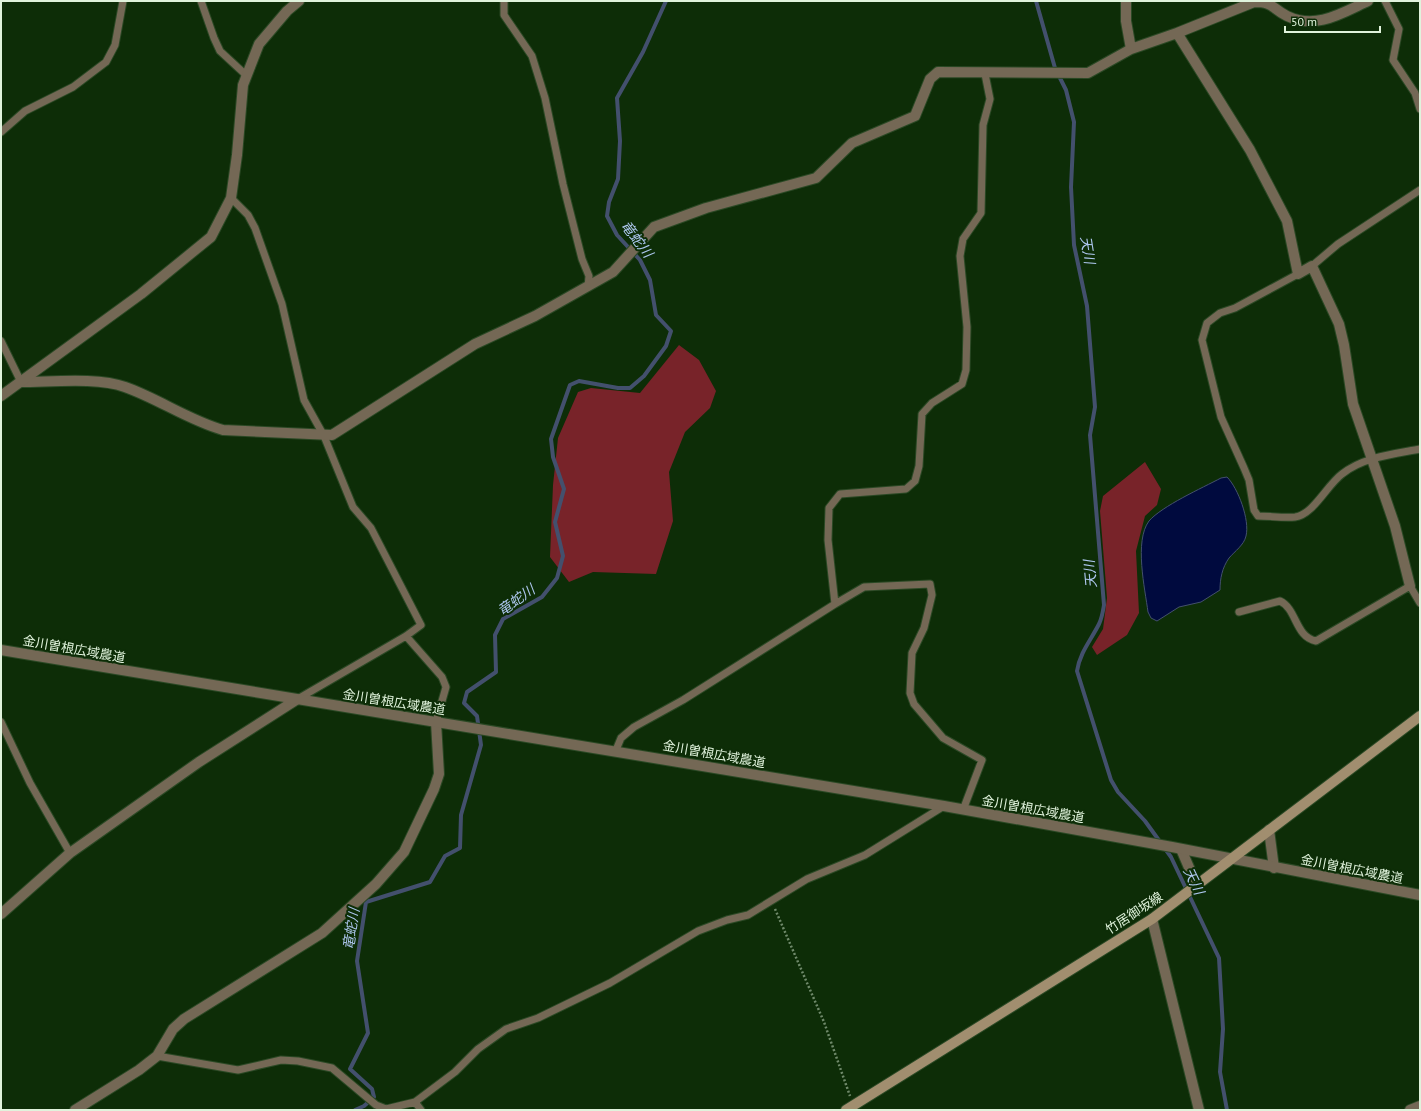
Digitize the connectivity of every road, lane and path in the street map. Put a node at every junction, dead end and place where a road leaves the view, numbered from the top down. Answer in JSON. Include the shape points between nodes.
{"nodes":[{"id":1,"x":123,"y":1,"type":"edge"},
{"id":2,"x":201,"y":1,"type":"edge"},
{"id":3,"x":299,"y":1,"type":"edge"},
{"id":4,"x":504,"y":1,"type":"edge"},
{"id":5,"x":1126,"y":1,"type":"edge"},
{"id":6,"x":1368,"y":1,"type":"edge"},
{"id":7,"x":1385,"y":1,"type":"edge"},
{"id":8,"x":1178,"y":33,"type":"junction"},
{"id":9,"x":1131,"y":49,"type":"junction"},
{"id":10,"x":985,"y":74,"type":"junction"},
{"id":11,"x":246,"y":76,"type":"junction"},
{"id":12,"x":1420,"y":109,"type":"edge"},
{"id":13,"x":1,"y":132,"type":"edge"},
{"id":14,"x":1420,"y":190,"type":"edge"},
{"id":15,"x":232,"y":198,"type":"junction"},
{"id":16,"x":1312,"y":266,"type":"junction"},
{"id":17,"x":1298,"y":274,"type":"junction"},
{"id":18,"x":588,"y":287,"type":"junction"},
{"id":19,"x":1,"y":341,"type":"edge"},
{"id":20,"x":21,"y":382,"type":"junction"},
{"id":21,"x":1,"y":396,"type":"edge"},
{"id":22,"x":324,"y":436,"type":"junction"},
{"id":23,"x":1420,"y":449,"type":"edge"},
{"id":24,"x":1372,"y":459,"type":"junction"},
{"id":25,"x":1410,"y":586,"type":"junction"},
{"id":26,"x":1420,"y":603,"type":"edge"},
{"id":27,"x":835,"y":604,"type":"junction"},
{"id":28,"x":1239,"y":612,"type":"dead end"},
{"id":29,"x":406,"y":636,"type":"junction"},
{"id":30,"x":1,"y":650,"type":"edge"},
{"id":31,"x":296,"y":700,"type":"junction"},
{"id":32,"x":1420,"y":716,"type":"edge"},
{"id":33,"x":1,"y":722,"type":"edge"},
{"id":34,"x":436,"y":722,"type":"junction"},
{"id":35,"x":616,"y":750,"type":"junction"},
{"id":36,"x":944,"y":806,"type":"junction"},
{"id":37,"x":963,"y":810,"type":"junction"},
{"id":38,"x":1270,"y":830,"type":"junction"},
{"id":39,"x":1176,"y":848,"type":"junction"},
{"id":40,"x":70,"y":853,"type":"junction"},
{"id":41,"x":1231,"y":859,"type":"junction"},
{"id":42,"x":1274,"y":868,"type":"junction"},
{"id":43,"x":1195,"y":888,"type":"junction"},
{"id":44,"x":1420,"y":895,"type":"edge"},
{"id":45,"x":772,"y":901,"type":"junction"},
{"id":46,"x":1,"y":914,"type":"edge"},
{"id":47,"x":1152,"y":919,"type":"junction"},
{"id":48,"x":157,"y":1056,"type":"junction"},
{"id":49,"x":416,"y":1102,"type":"junction"},
{"id":50,"x":1420,"y":1106,"type":"edge"},
{"id":51,"x":850,"y":1108,"type":"edge"},
{"id":52,"x":75,"y":1110,"type":"edge"},
{"id":53,"x":421,"y":1110,"type":"edge"},
{"id":54,"x":1199,"y":1110,"type":"edge"},
{"id":55,"x":1410,"y":1110,"type":"edge"}],
"edges":[{"from":1,"to":13,"type":"lane","via":[[115,45],[106,62],[73,86],[25,111]]},
{"from":2,"to":11,"type":"lane","via":[[220,51]]},
{"from":3,"to":11,"type":"street","via":[[258,44]]},
{"from":4,"to":18,"type":"lane","via":[[504,15],[532,56],[545,98],[563,184],[582,259],[589,276]]},
{"from":5,"to":9,"type":"street","via":[[1126,21]]},
{"from":6,"to":8,"type":"street","via":[[1322,21],[1308,22],[1287,16],[1267,2],[1254,2]]},
{"from":7,"to":12,"type":"lane","via":[[1399,29],[1393,60],[1415,93]]},
{"from":8,"to":9,"type":"street"},
{"from":8,"to":17,"type":"street","via":[[1250,150],[1287,221]]},
{"from":9,"to":10,"type":"street","via":[[1088,73]]},
{"from":10,"to":18,"type":"street","via":[[938,72],[930,79],[915,116],[852,143],[816,178],[706,208],[654,227],[613,272]]},
{"from":10,"to":27,"type":"lane","via":[[990,99],[983,125],[980,213],[963,239],[960,256],[967,327],[966,370],[962,384],[932,403],[922,414],[919,466],[915,481],[906,489],[840,494],[828,508],[828,540]]},
{"from":11,"to":15,"type":"street"},
{"from":14,"to":16,"type":"lane","via":[[1338,244]]},
{"from":15,"to":20,"type":"street","via":[[212,236],[141,294]]},
{"from":15,"to":22,"type":"lane","via":[[256,228],[282,304],[304,400]]},
{"from":16,"to":17,"type":"street"},
{"from":16,"to":24,"type":"street","via":[[1339,324],[1353,404]]},
{"from":17,"to":24,"type":"lane","via":[[1235,308],[1220,313],[1207,323],[1203,331],[1202,340],[1221,417],[1249,480],[1254,510],[1258,516],[1297,516],[1311,509],[1342,473]]},
{"from":18,"to":22,"type":"street","via":[[476,344],[332,436]]},
{"from":19,"to":20,"type":"lane"},
{"from":20,"to":21,"type":"street"},
{"from":20,"to":22,"type":"street","via":[[105,382],[125,387],[223,430]]},
{"from":22,"to":29,"type":"lane","via":[[353,507],[371,528],[421,625]]},
{"from":23,"to":24,"type":"lane"},
{"from":24,"to":25,"type":"street","via":[[1395,526]]},
{"from":25,"to":26,"type":"lane"},
{"from":25,"to":28,"type":"lane","via":[[1316,641],[1305,636],[1286,604],[1280,601]]},
{"from":27,"to":35,"type":"lane","via":[[683,700],[634,727],[621,738]]},
{"from":27,"to":37,"type":"lane","via":[[864,587],[930,584],[932,596],[924,628],[912,653],[910,693],[914,704],[943,738],[982,760]]},
{"from":29,"to":31,"type":"lane"},
{"from":29,"to":34,"type":"lane","via":[[442,676],[446,687]]},
{"from":30,"to":31,"type":"street","name":"金川曽根広域農道"},
{"from":31,"to":34,"type":"street","name":"金川曽根広域農道"},
{"from":31,"to":40,"type":"street","via":[[199,762]]},
{"from":32,"to":38,"type":"main road","name":"竹居御坂線"},
{"from":33,"to":40,"type":"lane","via":[[30,783]]},
{"from":34,"to":35,"type":"street","name":"金川曽根広域農道"},
{"from":34,"to":48,"type":"street","via":[[439,774],[404,852],[363,897],[322,933],[184,1019],[173,1029]]},
{"from":35,"to":36,"type":"street","name":"金川曽根広域農道"},
{"from":36,"to":37,"type":"street","name":"金川曽根広域農道"},
{"from":36,"to":45,"type":"lane","via":[[865,856],[807,879]]},
{"from":37,"to":39,"type":"street","name":"金川曽根広域農道"},
{"from":38,"to":41,"type":"main road","name":"竹居御坂線"},
{"from":38,"to":42,"type":"street"},
{"from":39,"to":41,"type":"street","name":"金川曽根広域農道"},
{"from":39,"to":43,"type":"street"},
{"from":40,"to":46,"type":"street"},
{"from":41,"to":42,"type":"street","name":"金川曽根広域農道"},
{"from":41,"to":43,"type":"main road","name":"竹居御坂線"},
{"from":42,"to":44,"type":"street","name":"金川曽根広域農道"},
{"from":43,"to":47,"type":"main road","name":"竹居御坂線"},
{"from":45,"to":49,"type":"lane","via":[[748,915],[698,931],[610,983],[538,1018],[506,1030],[478,1048],[455,1072]]},
{"from":45,"to":51,"type":"path","via":[[824,1022]]},
{"from":47,"to":51,"type":"main road","name":"竹居御坂線"},
{"from":47,"to":54,"type":"street"},
{"from":48,"to":49,"type":"lane","via":[[238,1070],[281,1060],[298,1060],[332,1068],[376,1105],[386,1109]]},
{"from":48,"to":52,"type":"street"},
{"from":49,"to":53,"type":"lane"},
{"from":50,"to":55,"type":"street"}]}
